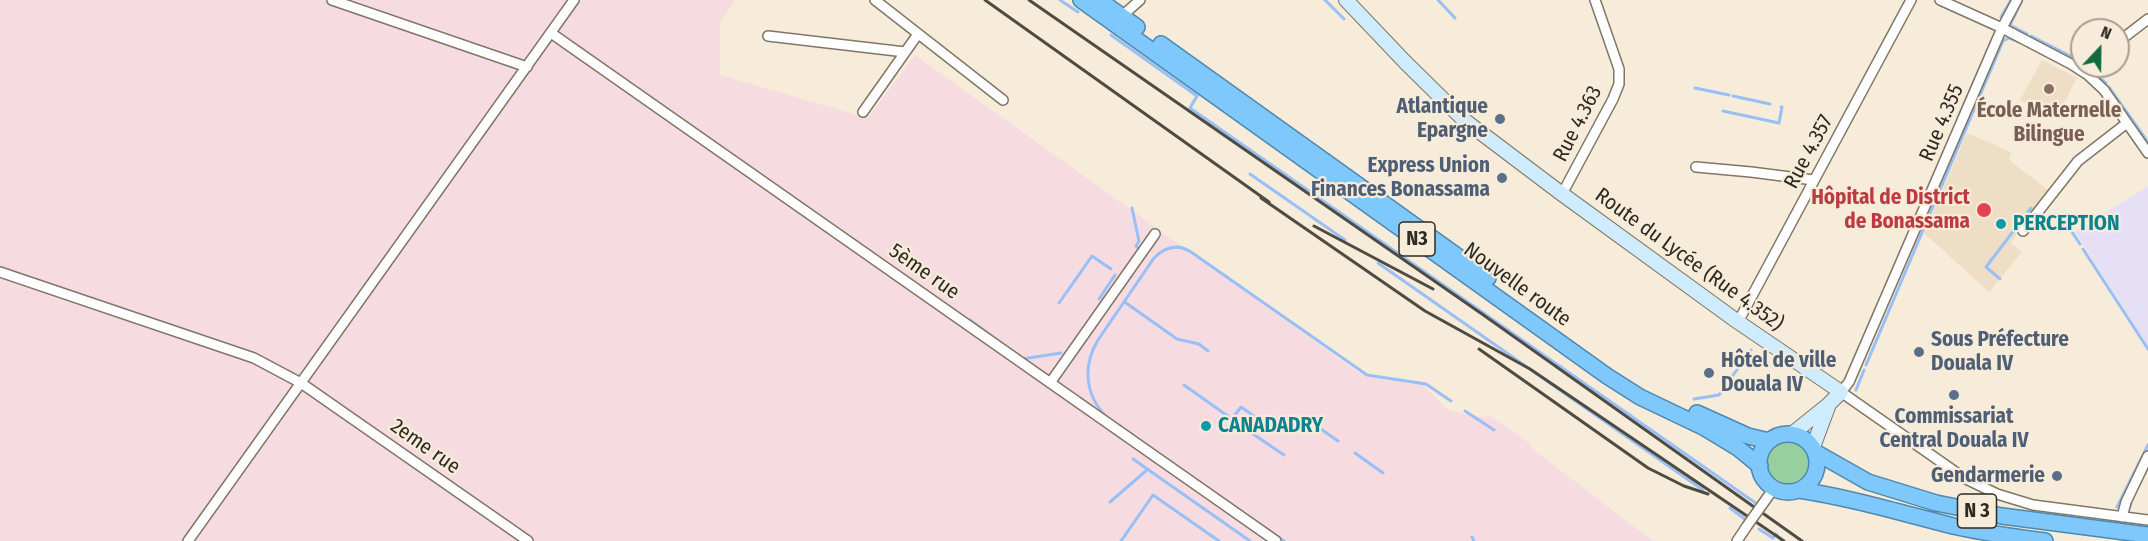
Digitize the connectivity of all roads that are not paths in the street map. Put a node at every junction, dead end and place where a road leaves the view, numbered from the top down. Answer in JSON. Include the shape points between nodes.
{"nodes":[{"id":1,"x":332,"y":0,"type":"edge"},
{"id":2,"x":574,"y":0,"type":"edge"},
{"id":3,"x":875,"y":0,"type":"edge"},
{"id":4,"x":1081,"y":0,"type":"edge"},
{"id":5,"x":1099,"y":0,"type":"edge"},
{"id":6,"x":1140,"y":0,"type":"edge"},
{"id":7,"x":1595,"y":0,"type":"edge"},
{"id":8,"x":1911,"y":0,"type":"edge"},
{"id":9,"x":1940,"y":0,"type":"edge"},
{"id":10,"x":2018,"y":0,"type":"edge"},
{"id":11,"x":1353,"y":3,"type":"edge"},
{"id":12,"x":1122,"y":16,"type":"junction"},
{"id":13,"x":2148,"y":19,"type":"edge"},
{"id":14,"x":2002,"y":28,"type":"junction"},
{"id":15,"x":551,"y":33,"type":"junction"},
{"id":16,"x":2130,"y":33,"type":"edge"},
{"id":17,"x":918,"y":34,"type":"junction"},
{"id":18,"x":768,"y":36,"type":"dead end"},
{"id":19,"x":1150,"y":42,"type":"junction"},
{"id":20,"x":905,"y":52,"type":"junction"},
{"id":21,"x":2070,"y":63,"type":"edge"},
{"id":22,"x":527,"y":67,"type":"junction"},
{"id":23,"x":2091,"y":78,"type":"edge"},
{"id":24,"x":1003,"y":100,"type":"dead end"},
{"id":25,"x":863,"y":112,"type":"dead end"},
{"id":26,"x":2127,"y":123,"type":"junction"},
{"id":27,"x":2148,"y":153,"type":"edge"},
{"id":28,"x":1696,"y":167,"type":"dead end"},
{"id":29,"x":1814,"y":180,"type":"junction"},
{"id":30,"x":1562,"y":194,"type":"junction"},
{"id":31,"x":2023,"y":231,"type":"dead end"},
{"id":32,"x":1155,"y":234,"type":"dead end"},
{"id":33,"x":0,"y":272,"type":"edge"},
{"id":34,"x":1738,"y":322,"type":"junction"},
{"id":35,"x":301,"y":383,"type":"junction"},
{"id":36,"x":1050,"y":383,"type":"junction"},
{"id":37,"x":1841,"y":392,"type":"junction"},
{"id":38,"x":1828,"y":405,"type":"junction"},
{"id":39,"x":1792,"y":434,"type":"junction"},
{"id":40,"x":1769,"y":441,"type":"junction"},
{"id":41,"x":1814,"y":450,"type":"junction"},
{"id":42,"x":2148,"y":456,"type":"edge"},
{"id":43,"x":1760,"y":466,"type":"junction"},
{"id":44,"x":1773,"y":488,"type":"junction"},
{"id":45,"x":1799,"y":490,"type":"junction"},
{"id":46,"x":2122,"y":517,"type":"junction"},
{"id":47,"x":2148,"y":519,"type":"edge"},
{"id":48,"x":2148,"y":535,"type":"edge"},
{"id":49,"x":188,"y":541,"type":"edge"},
{"id":50,"x":528,"y":541,"type":"edge"},
{"id":51,"x":1276,"y":541,"type":"edge"},
{"id":52,"x":1737,"y":541,"type":"edge"},
{"id":53,"x":2045,"y":541,"type":"edge"}],
"edges":[{"from":1,"to":22,"type":"street"},
{"from":2,"to":15,"type":"street"},
{"from":3,"to":17,"type":"street"},
{"from":4,"to":19,"type":"highway","name":"Nouvelle route","number":"N3"},
{"from":5,"to":12,"type":"highway","name":"Nouvelle route"},
{"from":6,"to":12,"type":"street"},
{"from":7,"to":30,"type":"street","name":"Rue 4.363","via":[[1619,69],[1618,84]]},
{"from":8,"to":29,"type":"street","name":"Rue 4.357"},
{"from":9,"to":14,"type":"street"},
{"from":10,"to":14,"type":"street","name":"Rue 4.355"},
{"from":11,"to":30,"type":"main road","name":"Route du Lycée (Rue 4.352)","via":[[1464,120]]},
{"from":12,"to":19,"type":"highway","name":"Nouvelle route"},
{"from":13,"to":16,"type":"street"},
{"from":14,"to":21,"type":"street"},
{"from":14,"to":37,"type":"street","name":"Rue 4.355","via":[[1849,382]]},
{"from":15,"to":22,"type":"street"},
{"from":15,"to":36,"type":"street","name":"5ème rue"},
{"from":17,"to":20,"type":"street"},
{"from":17,"to":24,"type":"street"},
{"from":18,"to":20,"type":"street"},
{"from":19,"to":40,"type":"highway","name":"Nouvelle route","via":[[1303,144],[1620,372],[1708,419]]},
{"from":19,"to":43,"type":"highway","name":"Nouvelle route","number":"N3","via":[[1607,376],[1713,433]]},
{"from":20,"to":25,"type":"street"},
{"from":22,"to":35,"type":"street"},
{"from":23,"to":26,"type":"street"},
{"from":26,"to":27,"type":"street"},
{"from":26,"to":31,"type":"street","via":[[2078,161]]},
{"from":28,"to":29,"type":"street"},
{"from":29,"to":34,"type":"street","name":"Rue 4.357"},
{"from":30,"to":34,"type":"main road","name":"Route du Lycée (Rue 4.352)"},
{"from":32,"to":36,"type":"street"},
{"from":33,"to":35,"type":"street","name":"2eme rue","via":[[254,358]]},
{"from":34,"to":37,"type":"main road","name":"Route du Lycée (Rue 4.352)"},
{"from":35,"to":49,"type":"street"},
{"from":35,"to":50,"type":"street","name":"2eme rue"},
{"from":36,"to":51,"type":"street","name":"5ème rue"},
{"from":37,"to":38,"type":"main road"},
{"from":37,"to":46,"type":"street","name":"Route du Lycée (Rue 4.352)","via":[[1964,478],[1997,494],[2033,505]]},
{"from":38,"to":39,"type":"main road"},
{"from":38,"to":41,"type":"main road"},
{"from":39,"to":40,"type":"highway"},
{"from":39,"to":41,"type":"highway","via":[[1804,438]]},
{"from":40,"to":43,"type":"highway","via":[[1761,452]]},
{"from":41,"to":45,"type":"highway","via":[[1815,474]]},
{"from":41,"to":48,"type":"highway","number":"N 3","via":[[1868,482],[1936,502],[2002,516]]},
{"from":42,"to":46,"type":"street"},
{"from":43,"to":44,"type":"highway","number":"N3"},
{"from":44,"to":45,"type":"highway"},
{"from":44,"to":52,"type":"street","bridge":true},
{"from":45,"to":53,"type":"highway","via":[[1998,536]]},
{"from":46,"to":47,"type":"street","name":"Route du Lycée (Rue 4.352)"}]}
